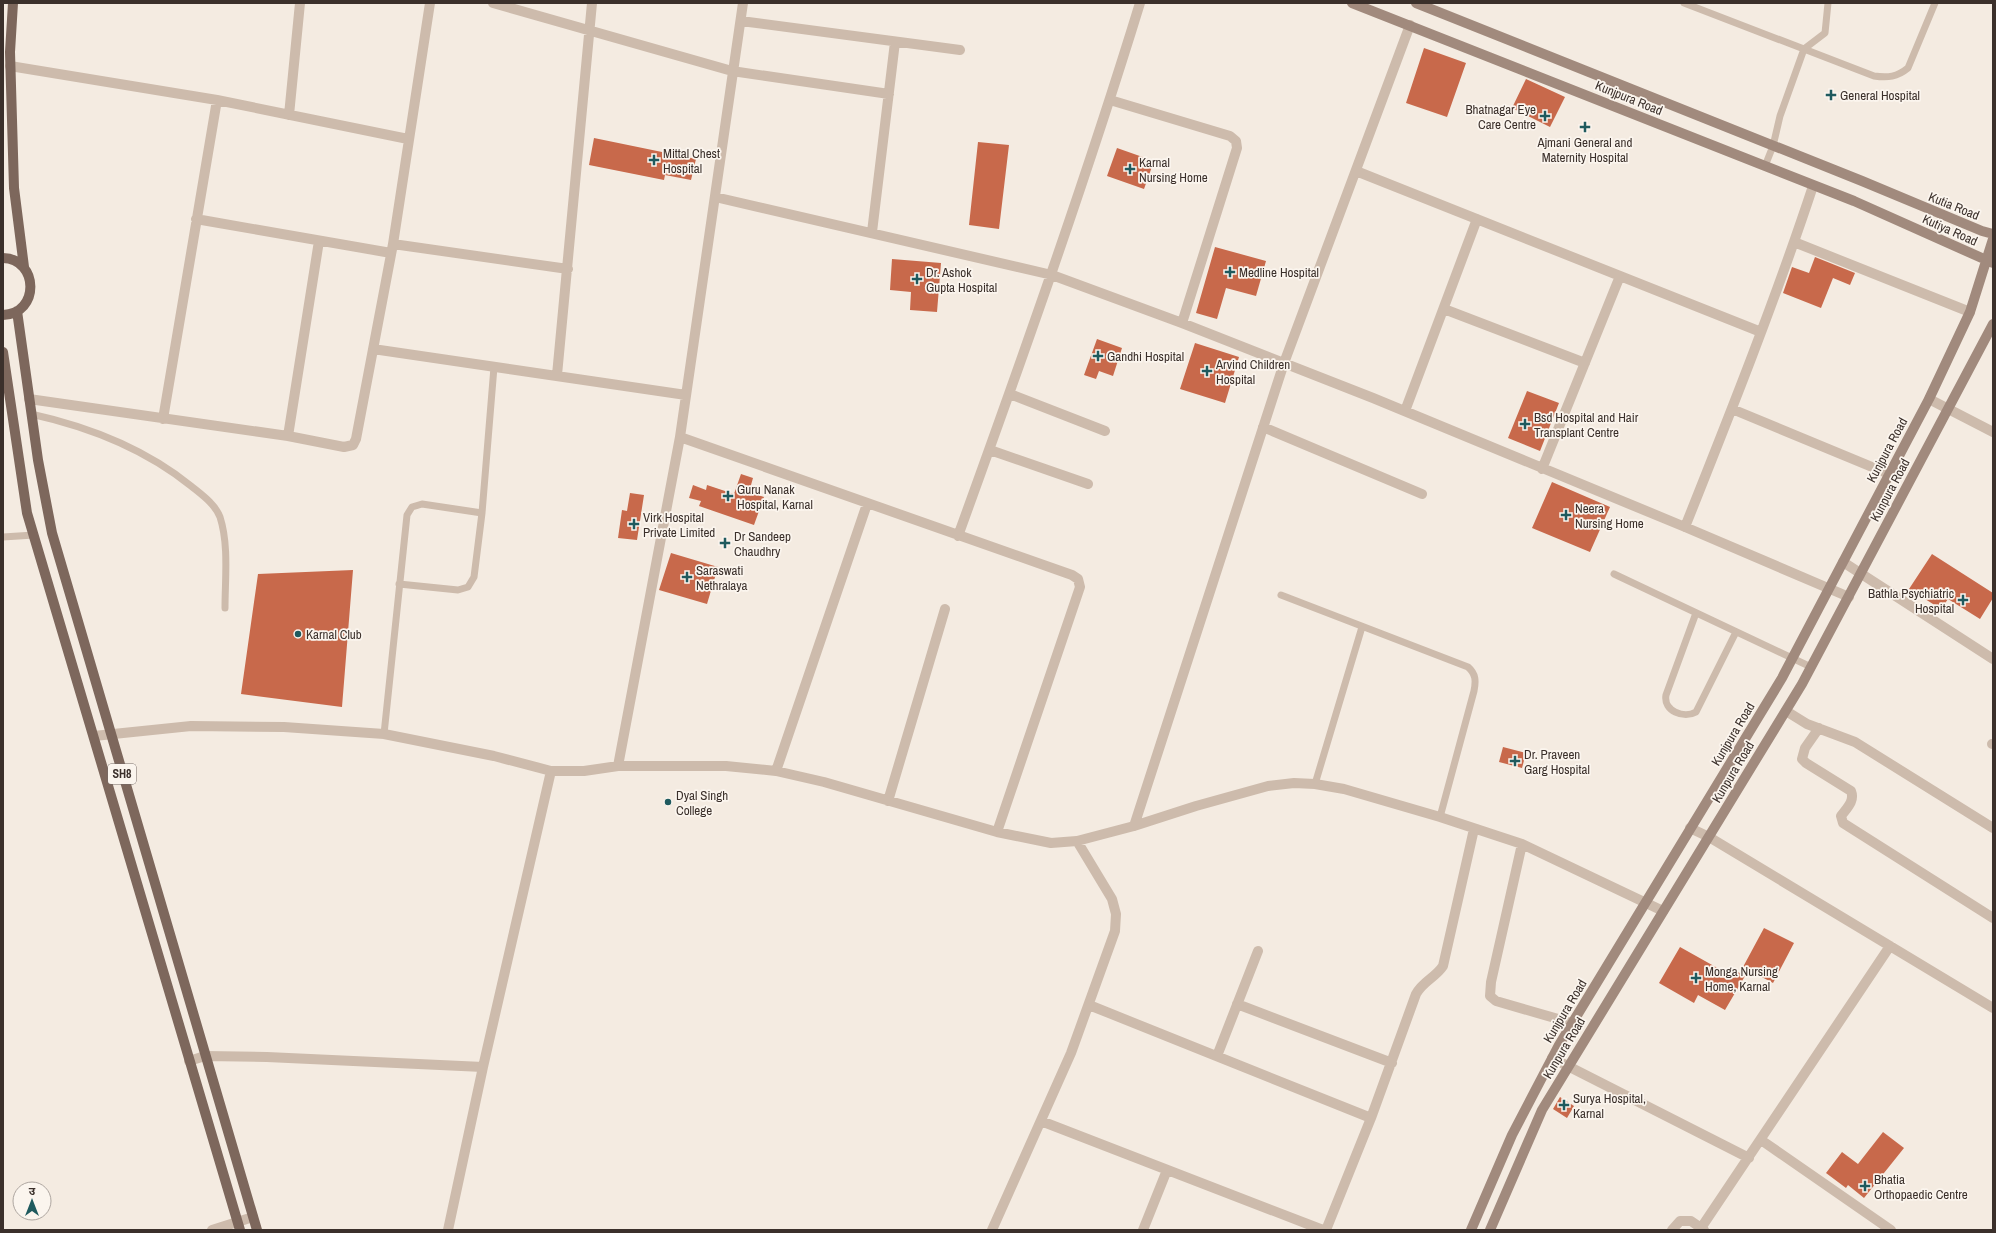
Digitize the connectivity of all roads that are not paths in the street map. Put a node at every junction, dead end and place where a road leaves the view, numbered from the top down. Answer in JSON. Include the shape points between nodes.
{"nodes":[{"id":1,"x":13,"y":3,"type":"edge"},
{"id":2,"x":300,"y":3,"type":"edge"},
{"id":3,"x":430,"y":3,"type":"edge"},
{"id":4,"x":493,"y":3,"type":"edge"},
{"id":5,"x":592,"y":3,"type":"edge"},
{"id":6,"x":743,"y":3,"type":"edge"},
{"id":7,"x":1140,"y":3,"type":"edge"},
{"id":8,"x":1352,"y":3,"type":"edge"},
{"id":9,"x":1416,"y":3,"type":"edge"},
{"id":10,"x":1684,"y":3,"type":"edge"},
{"id":11,"x":1828,"y":3,"type":"edge"},
{"id":12,"x":1935,"y":3,"type":"edge"},
{"id":13,"x":1374,"y":7,"type":"edge"},
{"id":14,"x":741,"y":21,"type":"junction"},
{"id":15,"x":1410,"y":25,"type":"junction"},
{"id":16,"x":590,"y":30,"type":"junction"},
{"id":17,"x":895,"y":42,"type":"junction"},
{"id":18,"x":1804,"y":49,"type":"junction"},
{"id":19,"x":960,"y":50,"type":"dead end"},
{"id":20,"x":10,"y":66,"type":"junction"},
{"id":21,"x":732,"y":71,"type":"junction"},
{"id":22,"x":889,"y":94,"type":"junction"},
{"id":23,"x":217,"y":100,"type":"junction"},
{"id":24,"x":1110,"y":100,"type":"junction"},
{"id":25,"x":289,"y":115,"type":"junction"},
{"id":26,"x":408,"y":139,"type":"junction"},
{"id":27,"x":1773,"y":146,"type":"junction"},
{"id":28,"x":1765,"y":166,"type":"junction"},
{"id":29,"x":1356,"y":171,"type":"junction"},
{"id":30,"x":1813,"y":186,"type":"junction"},
{"id":31,"x":715,"y":197,"type":"junction"},
{"id":32,"x":1906,"y":200,"type":"joint"},
{"id":33,"x":196,"y":219,"type":"junction"},
{"id":34,"x":1477,"y":219,"type":"junction"},
{"id":35,"x":1896,"y":219,"type":"joint"},
{"id":36,"x":872,"y":232,"type":"junction"},
{"id":37,"x":1993,"y":234,"type":"edge"},
{"id":38,"x":1993,"y":239,"type":"edge"},
{"id":39,"x":319,"y":241,"type":"junction"},
{"id":40,"x":1794,"y":242,"type":"junction"},
{"id":41,"x":392,"y":249,"type":"junction"},
{"id":42,"x":3,"y":258,"type":"edge"},
{"id":43,"x":1990,"y":262,"type":"edge"},
{"id":44,"x":24,"y":267,"type":"junction"},
{"id":45,"x":568,"y":268,"type":"junction"},
{"id":46,"x":1052,"y":275,"type":"junction"},
{"id":47,"x":1620,"y":276,"type":"junction"},
{"id":48,"x":1444,"y":309,"type":"junction"},
{"id":49,"x":17,"y":311,"type":"junction"},
{"id":50,"x":1970,"y":312,"type":"junction"},
{"id":51,"x":3,"y":315,"type":"edge"},
{"id":52,"x":1182,"y":323,"type":"junction"},
{"id":53,"x":1993,"y":324,"type":"edge"},
{"id":54,"x":1761,"y":332,"type":"junction"},
{"id":55,"x":373,"y":349,"type":"junction"},
{"id":56,"x":3,"y":352,"type":"edge"},
{"id":57,"x":1284,"y":363,"type":"junction"},
{"id":58,"x":1585,"y":363,"type":"junction"},
{"id":59,"x":494,"y":367,"type":"junction"},
{"id":60,"x":557,"y":375,"type":"junction"},
{"id":61,"x":1010,"y":394,"type":"junction"},
{"id":62,"x":686,"y":395,"type":"junction"},
{"id":63,"x":29,"y":399,"type":"junction"},
{"id":64,"x":1928,"y":399,"type":"junction"},
{"id":65,"x":1732,"y":409,"type":"junction"},
{"id":66,"x":1948,"y":409,"type":"junction"},
{"id":67,"x":1405,"y":411,"type":"junction"},
{"id":68,"x":31,"y":414,"type":"junction"},
{"id":69,"x":162,"y":419,"type":"junction"},
{"id":70,"x":1263,"y":427,"type":"junction"},
{"id":71,"x":1106,"y":431,"type":"dead end"},
{"id":72,"x":1993,"y":432,"type":"edge"},
{"id":73,"x":288,"y":436,"type":"junction"},
{"id":74,"x":680,"y":438,"type":"junction"},
{"id":75,"x":990,"y":450,"type":"junction"},
{"id":76,"x":1542,"y":469,"type":"junction"},
{"id":77,"x":1889,"y":474,"type":"junction"},
{"id":78,"x":1088,"y":484,"type":"dead end"},
{"id":79,"x":1422,"y":494,"type":"dead end"},
{"id":80,"x":868,"y":504,"type":"junction"},
{"id":81,"x":482,"y":513,"type":"junction"},
{"id":82,"x":1685,"y":527,"type":"junction"},
{"id":83,"x":34,"y":535,"type":"junction"},
{"id":84,"x":958,"y":536,"type":"junction"},
{"id":85,"x":3,"y":537,"type":"edge"},
{"id":86,"x":1843,"y":562,"type":"junction"},
{"id":87,"x":1861,"y":573,"type":"junction"},
{"id":88,"x":1614,"y":574,"type":"dead end"},
{"id":89,"x":399,"y":584,"type":"junction"},
{"id":90,"x":1829,"y":589,"type":"junction"},
{"id":91,"x":1281,"y":595,"type":"dead end"},
{"id":92,"x":1848,"y":597,"type":"junction"},
{"id":93,"x":225,"y":608,"type":"dead end"},
{"id":94,"x":945,"y":609,"type":"dead end"},
{"id":95,"x":1696,"y":613,"type":"junction"},
{"id":96,"x":1362,"y":627,"type":"junction"},
{"id":97,"x":1736,"y":632,"type":"junction"},
{"id":98,"x":1792,"y":658,"type":"junction"},
{"id":99,"x":1993,"y":659,"type":"edge"},
{"id":100,"x":1811,"y":667,"type":"junction"},
{"id":101,"x":1786,"y":711,"type":"junction"},
{"id":102,"x":1819,"y":728,"type":"junction"},
{"id":103,"x":110,"y":733,"type":"junction"},
{"id":104,"x":384,"y":734,"type":"junction"},
{"id":105,"x":94,"y":736,"type":"junction"},
{"id":106,"x":618,"y":766,"type":"junction"},
{"id":107,"x":551,"y":771,"type":"junction"},
{"id":108,"x":776,"y":771,"type":"junction"},
{"id":109,"x":1315,"y":784,"type":"junction"},
{"id":110,"x":888,"y":801,"type":"junction"},
{"id":111,"x":1440,"y":817,"type":"junction"},
{"id":112,"x":1134,"y":826,"type":"junction"},
{"id":113,"x":1690,"y":828,"type":"junction"},
{"id":114,"x":1993,"y":828,"type":"edge"},
{"id":115,"x":1474,"y":829,"type":"junction"},
{"id":116,"x":996,"y":832,"type":"junction"},
{"id":117,"x":1709,"y":837,"type":"junction"},
{"id":118,"x":1077,"y":841,"type":"junction"},
{"id":119,"x":1522,"y":844,"type":"junction"},
{"id":120,"x":152,"y":874,"type":"junction"},
{"id":121,"x":136,"y":879,"type":"junction"},
{"id":122,"x":1645,"y":902,"type":"junction"},
{"id":123,"x":1663,"y":911,"type":"junction"},
{"id":124,"x":1993,"y":918,"type":"edge"},
{"id":125,"x":1890,"y":946,"type":"junction"},
{"id":126,"x":1258,"y":951,"type":"dead end"},
{"id":127,"x":1237,"y":1004,"type":"junction"},
{"id":128,"x":1089,"y":1005,"type":"junction"},
{"id":129,"x":1993,"y":1008,"type":"edge"},
{"id":130,"x":1572,"y":1023,"type":"junction"},
{"id":131,"x":205,"y":1056,"type":"junction"},
{"id":132,"x":1217,"y":1056,"type":"junction"},
{"id":133,"x":1552,"y":1058,"type":"junction"},
{"id":134,"x":189,"y":1061,"type":"junction"},
{"id":135,"x":1392,"y":1063,"type":"junction"},
{"id":136,"x":483,"y":1067,"type":"junction"},
{"id":137,"x":1568,"y":1067,"type":"junction"},
{"id":138,"x":1371,"y":1118,"type":"junction"},
{"id":139,"x":1041,"y":1121,"type":"junction"},
{"id":140,"x":1761,"y":1140,"type":"junction"},
{"id":141,"x":1749,"y":1158,"type":"junction"},
{"id":142,"x":1167,"y":1170,"type":"junction"},
{"id":143,"x":253,"y":1217,"type":"junction"},
{"id":144,"x":239,"y":1226,"type":"edge"},
{"id":145,"x":1703,"y":1229,"type":"edge"},
{"id":146,"x":212,"y":1230,"type":"edge"},
{"id":147,"x":257,"y":1230,"type":"edge"},
{"id":148,"x":448,"y":1230,"type":"edge"},
{"id":149,"x":992,"y":1230,"type":"edge"},
{"id":150,"x":1143,"y":1230,"type":"edge"},
{"id":151,"x":1322,"y":1230,"type":"edge"},
{"id":152,"x":1326,"y":1230,"type":"edge"},
{"id":153,"x":1471,"y":1230,"type":"edge"},
{"id":154,"x":1490,"y":1230,"type":"edge"},
{"id":155,"x":1672,"y":1230,"type":"edge"},
{"id":156,"x":1891,"y":1230,"type":"edge"}],
"edges":[{"from":1,"to":20,"type":"main road"},
{"from":2,"to":25,"type":"street"},
{"from":3,"to":26,"type":"street"},
{"from":4,"to":16,"type":"street"},
{"from":5,"to":16,"type":"street"},
{"from":6,"to":14,"type":"street"},
{"from":7,"to":24,"type":"street"},
{"from":8,"to":13,"type":"street","name":"Kunjpura Road"},
{"from":9,"to":27,"type":"street","name":"Kunjpura Road"},
{"from":10,"to":18,"type":"lane"},
{"from":11,"to":18,"type":"lane","via":[[1825,33]]},
{"from":12,"to":18,"type":"lane","via":[[1908,68],[1899,75],[1886,78],[1874,76]]},
{"from":13,"to":15,"type":"street","name":"Kunjpura Road"},
{"from":14,"to":17,"type":"street"},
{"from":14,"to":21,"type":"street"},
{"from":15,"to":28,"type":"street","name":"Kunjpura Road"},
{"from":15,"to":29,"type":"street"},
{"from":16,"to":21,"type":"street"},
{"from":16,"to":45,"type":"street"},
{"from":17,"to":19,"type":"street"},
{"from":17,"to":22,"type":"street"},
{"from":18,"to":27,"type":"lane","via":[[1780,116]]},
{"from":20,"to":23,"type":"street"},
{"from":20,"to":44,"type":"main road","via":[[14,188]]},
{"from":21,"to":22,"type":"street"},
{"from":21,"to":31,"type":"street"},
{"from":22,"to":36,"type":"street"},
{"from":23,"to":25,"type":"street"},
{"from":23,"to":33,"type":"street"},
{"from":24,"to":46,"type":"street"},
{"from":24,"to":52,"type":"street","via":[[1230,136],[1236,141],[1237,148]]},
{"from":25,"to":26,"type":"street"},
{"from":26,"to":41,"type":"street"},
{"from":27,"to":28,"type":"lane"},
{"from":27,"to":32,"type":"street","name":"Kunjpura Road"},
{"from":28,"to":30,"type":"street","name":"Kunjpura Road"},
{"from":29,"to":34,"type":"street"},
{"from":29,"to":57,"type":"street"},
{"from":30,"to":35,"type":"street","name":"Kunjpura Road"},
{"from":30,"to":40,"type":"street"},
{"from":31,"to":36,"type":"street"},
{"from":31,"to":62,"type":"street"},
{"from":32,"to":37,"type":"street","name":"Kutia Road","via":[[1982,232]]},
{"from":33,"to":39,"type":"street"},
{"from":33,"to":69,"type":"street"},
{"from":34,"to":47,"type":"street"},
{"from":34,"to":48,"type":"street"},
{"from":35,"to":43,"type":"street","name":"Kutiya Road"},
{"from":36,"to":46,"type":"street"},
{"from":38,"to":43,"type":"street","name":"Kunjpura Road"},
{"from":39,"to":41,"type":"street"},
{"from":39,"to":73,"type":"street"},
{"from":40,"to":50,"type":"street"},
{"from":40,"to":54,"type":"street"},
{"from":41,"to":45,"type":"street"},
{"from":41,"to":55,"type":"street"},
{"from":42,"to":44,"type":"main road"},
{"from":43,"to":50,"type":"street","name":"Kunjpura Road"},
{"from":44,"to":49,"type":"main road","via":[[31,282],[30,294],[25,304]]},
{"from":45,"to":60,"type":"street"},
{"from":46,"to":52,"type":"street"},
{"from":46,"to":61,"type":"street"},
{"from":47,"to":54,"type":"street"},
{"from":47,"to":58,"type":"street"},
{"from":48,"to":58,"type":"street"},
{"from":48,"to":67,"type":"street"},
{"from":49,"to":51,"type":"main road"},
{"from":49,"to":63,"type":"main road","number":"SH8"},
{"from":50,"to":64,"type":"street","name":"Kunjpura Road"},
{"from":52,"to":57,"type":"street"},
{"from":53,"to":66,"type":"street","name":"Kunpura Road"},
{"from":54,"to":65,"type":"street"},
{"from":55,"to":59,"type":"street"},
{"from":55,"to":73,"type":"street","via":[[353,445],[344,446]]},
{"from":56,"to":83,"type":"main road","number":"SH8","via":[[27,513]]},
{"from":57,"to":67,"type":"street"},
{"from":57,"to":70,"type":"street"},
{"from":58,"to":76,"type":"street"},
{"from":59,"to":60,"type":"street"},
{"from":59,"to":81,"type":"lane"},
{"from":60,"to":62,"type":"street"},
{"from":61,"to":71,"type":"street"},
{"from":61,"to":75,"type":"street"},
{"from":62,"to":74,"type":"street"},
{"from":63,"to":68,"type":"main road","number":"SH8"},
{"from":63,"to":69,"type":"street"},
{"from":64,"to":66,"type":"street"},
{"from":64,"to":77,"type":"street","name":"Kunjpura Road"},
{"from":65,"to":77,"type":"street"},
{"from":65,"to":82,"type":"street"},
{"from":66,"to":72,"type":"street"},
{"from":66,"to":87,"type":"street","name":"Kunpura Road"},
{"from":67,"to":76,"type":"street"},
{"from":68,"to":93,"type":"lane","via":[[94,431],[132,447],[171,470],[208,500],[219,515],[224,534]]},
{"from":68,"to":103,"type":"main road","number":"SH8","via":[[52,533]]},
{"from":69,"to":73,"type":"street"},
{"from":70,"to":79,"type":"street"},
{"from":70,"to":112,"type":"street"},
{"from":74,"to":80,"type":"street"},
{"from":74,"to":106,"type":"street"},
{"from":75,"to":78,"type":"street"},
{"from":75,"to":84,"type":"street"},
{"from":76,"to":82,"type":"street"},
{"from":77,"to":86,"type":"street","name":"Kunjpura Road"},
{"from":80,"to":84,"type":"street"},
{"from":80,"to":108,"type":"street"},
{"from":81,"to":89,"type":"lane","via":[[474,577],[468,587],[458,590]]},
{"from":81,"to":89,"type":"lane","via":[[422,504],[412,507],[408,514]]},
{"from":82,"to":90,"type":"street"},
{"from":83,"to":85,"type":"lane"},
{"from":83,"to":105,"type":"main road","number":"SH8"},
{"from":84,"to":116,"type":"street","via":[[1072,575],[1078,579],[1080,587]]},
{"from":86,"to":87,"type":"street"},
{"from":86,"to":90,"type":"street","name":"Kunjpura Road"},
{"from":87,"to":92,"type":"street","name":"Kunpura Road"},
{"from":87,"to":99,"type":"street"},
{"from":88,"to":95,"type":"lane"},
{"from":89,"to":104,"type":"lane"},
{"from":90,"to":92,"type":"street"},
{"from":90,"to":98,"type":"street","name":"Kunjpura Road"},
{"from":91,"to":96,"type":"lane"},
{"from":92,"to":100,"type":"street","name":"Kunpura Road"},
{"from":94,"to":110,"type":"street"},
{"from":95,"to":97,"type":"lane"},
{"from":95,"to":97,"type":"lane","via":[[1666,695],[1668,708],[1686,715],[1696,712]]},
{"from":96,"to":109,"type":"lane"},
{"from":96,"to":111,"type":"lane","via":[[1468,667],[1474,672],[1474,691]]},
{"from":97,"to":98,"type":"lane"},
{"from":98,"to":100,"type":"lane"},
{"from":98,"to":113,"type":"street","name":"Kunjpura Road"},
{"from":100,"to":101,"type":"street","name":"Kunpura Road"},
{"from":101,"to":102,"type":"street"},
{"from":101,"to":117,"type":"street","name":"Kunpura Road"},
{"from":102,"to":114,"type":"street","via":[[1855,742]]},
{"from":102,"to":124,"type":"street","via":[[1805,748],[1802,759],[1851,791],[1851,802],[1841,816],[1843,822]]},
{"from":103,"to":104,"type":"street","via":[[199,726],[284,726]]},
{"from":103,"to":105,"type":"street"},
{"from":103,"to":120,"type":"main road","number":"SH8"},
{"from":104,"to":107,"type":"street","via":[[494,756]]},
{"from":105,"to":121,"type":"main road","number":"SH8"},
{"from":106,"to":107,"type":"street","via":[[584,771]]},
{"from":106,"to":108,"type":"street","via":[[726,766]]},
{"from":107,"to":136,"type":"street"},
{"from":108,"to":110,"type":"street"},
{"from":109,"to":111,"type":"street","via":[[1344,789]]},
{"from":109,"to":112,"type":"street","via":[[1268,786]]},
{"from":110,"to":116,"type":"street"},
{"from":111,"to":115,"type":"street"},
{"from":112,"to":118,"type":"street"},
{"from":113,"to":117,"type":"street"},
{"from":113,"to":122,"type":"street","name":"Kunjpura Road"},
{"from":115,"to":119,"type":"street"},
{"from":115,"to":135,"type":"street","via":[[1443,966],[1438,974],[1420,987]]},
{"from":116,"to":118,"type":"street","via":[[1051,843]]},
{"from":117,"to":123,"type":"street","name":"Kunpura Road"},
{"from":117,"to":125,"type":"street"},
{"from":118,"to":128,"type":"street","via":[[1112,899],[1116,914],[1115,931]]},
{"from":119,"to":122,"type":"street"},
{"from":119,"to":130,"type":"street","via":[[1490,982],[1490,996]]},
{"from":120,"to":121,"type":"main road"},
{"from":120,"to":131,"type":"main road","number":"SH8"},
{"from":121,"to":134,"type":"main road","number":"SH8"},
{"from":122,"to":123,"type":"street"},
{"from":122,"to":130,"type":"street","name":"Kunjpura Road"},
{"from":123,"to":137,"type":"street","name":"Kunpura Road"},
{"from":125,"to":129,"type":"street"},
{"from":125,"to":140,"type":"street"},
{"from":126,"to":127,"type":"street"},
{"from":127,"to":132,"type":"street"},
{"from":127,"to":135,"type":"street"},
{"from":128,"to":132,"type":"street"},
{"from":128,"to":139,"type":"street"},
{"from":130,"to":133,"type":"street","name":"Kunjpura Road"},
{"from":131,"to":134,"type":"street"},
{"from":131,"to":136,"type":"street"},
{"from":131,"to":143,"type":"main road","number":"SH8"},
{"from":132,"to":138,"type":"street"},
{"from":133,"to":137,"type":"street"},
{"from":133,"to":153,"type":"street","name":"Kunjpura Road","via":[[1512,1135]]},
{"from":134,"to":144,"type":"main road","number":"SH8"},
{"from":135,"to":138,"type":"street"},
{"from":136,"to":148,"type":"street"},
{"from":137,"to":141,"type":"street"},
{"from":137,"to":154,"type":"street","name":"Kunpura Road","via":[[1542,1110]]},
{"from":138,"to":152,"type":"street"},
{"from":139,"to":142,"type":"street"},
{"from":139,"to":149,"type":"street"},
{"from":140,"to":141,"type":"street"},
{"from":140,"to":156,"type":"street"},
{"from":141,"to":145,"type":"street"},
{"from":142,"to":150,"type":"street"},
{"from":142,"to":151,"type":"street"},
{"from":143,"to":144,"type":"street"},
{"from":143,"to":147,"type":"main road","number":"SH8"},
{"from":144,"to":146,"type":"street"},
{"from":145,"to":155,"type":"street","via":[[1691,1221],[1680,1221]]}]}
